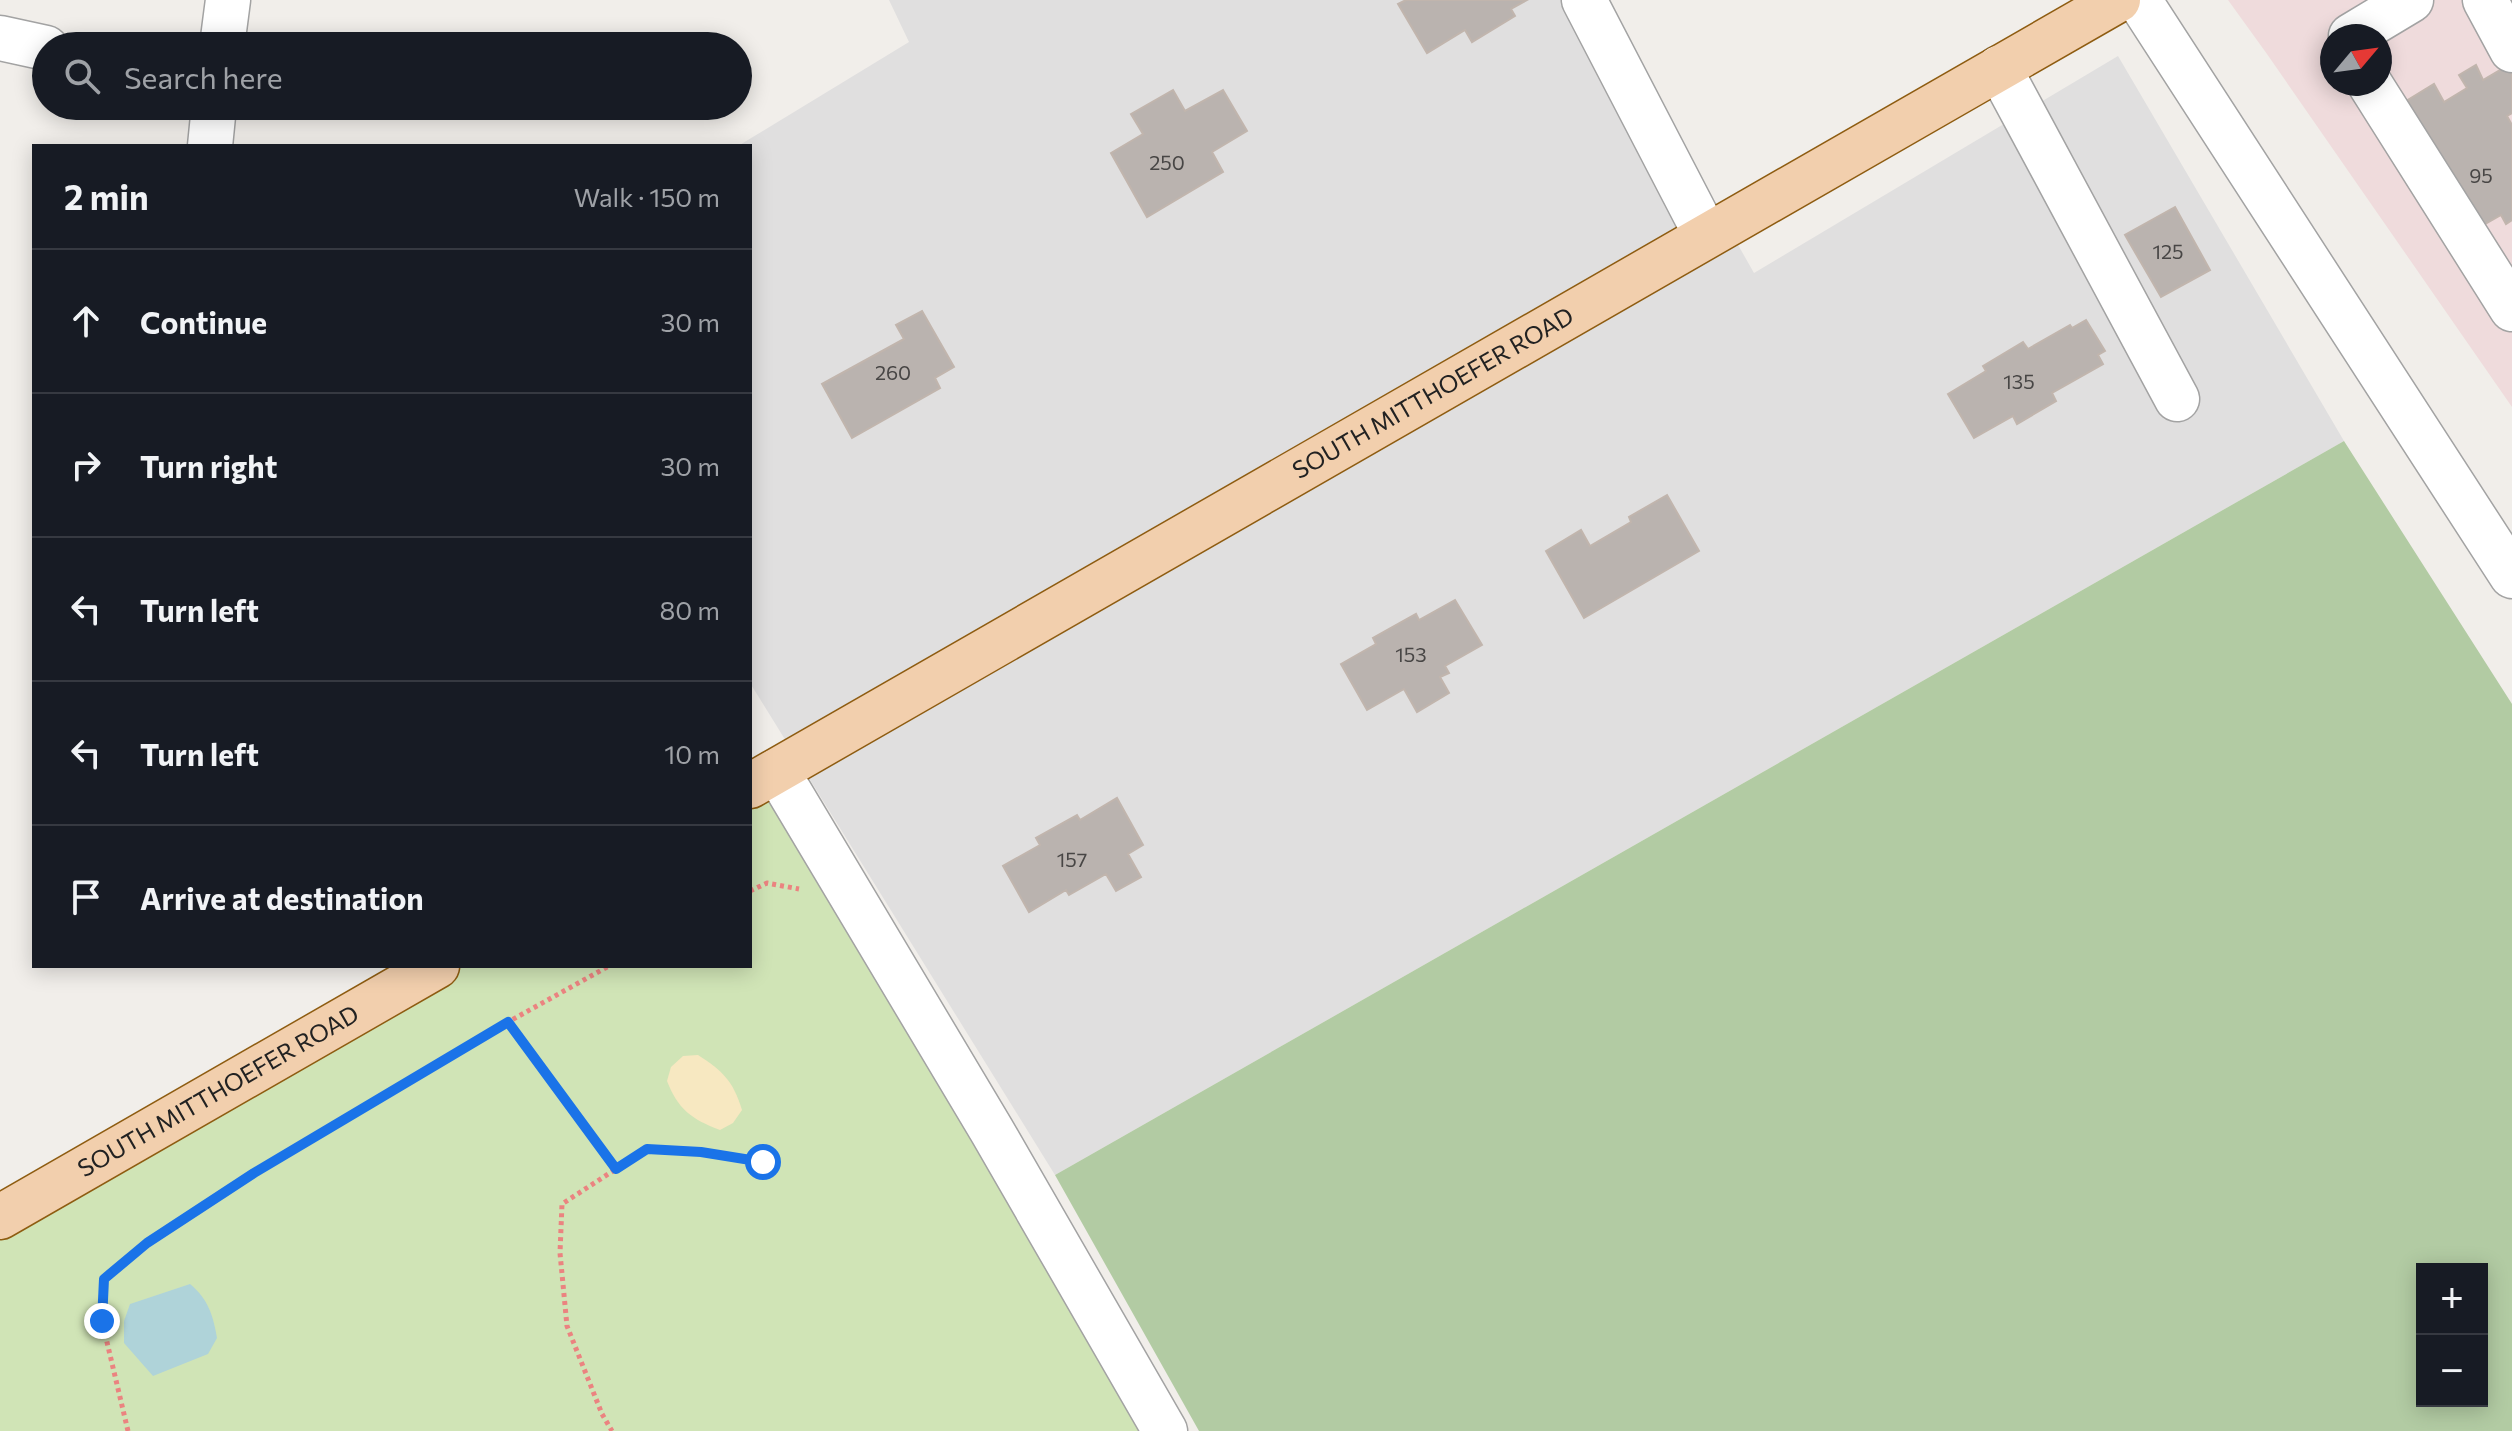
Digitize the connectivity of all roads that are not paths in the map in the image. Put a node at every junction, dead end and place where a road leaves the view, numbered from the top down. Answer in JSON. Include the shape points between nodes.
{"nodes":[{"id":1,"x":228,"y":0,"type":"edge"},
{"id":2,"x":1584,"y":0,"type":"edge"},
{"id":3,"x":2118,"y":0,"type":"edge"},
{"id":4,"x":2139,"y":0,"type":"edge"},
{"id":5,"x":2411,"y":0,"type":"edge"},
{"id":6,"x":2485,"y":0,"type":"edge"},
{"id":7,"x":2371,"y":24,"type":"edge"},
{"id":8,"x":224,"y":32,"type":"edge"},
{"id":9,"x":0,"y":38,"type":"edge"},
{"id":10,"x":32,"y":45,"type":"edge"},
{"id":11,"x":2512,"y":50,"type":"edge"},
{"id":12,"x":1999,"y":68,"type":"junction"},
{"id":13,"x":2378,"y":96,"type":"edge"},
{"id":14,"x":213,"y":120,"type":"edge"},
{"id":15,"x":210,"y":144,"type":"edge"},
{"id":16,"x":1706,"y":235,"type":"junction"},
{"id":17,"x":2512,"y":309,"type":"edge"},
{"id":18,"x":2177,"y":399,"type":"dead end"},
{"id":19,"x":2512,"y":576,"type":"edge"},
{"id":20,"x":763,"y":778,"type":"edge"},
{"id":21,"x":434,"y":968,"type":"edge"},
{"id":22,"x":0,"y":1217,"type":"edge"},
{"id":23,"x":1165,"y":1431,"type":"edge"}],
"edges":[{"from":1,"to":8,"type":"street"},
{"from":2,"to":16,"type":"street"},
{"from":3,"to":12,"type":"main road","name":"SOUTH MITTHOEFER ROAD"},
{"from":4,"to":19,"type":"street"},
{"from":5,"to":7,"type":"street"},
{"from":6,"to":11,"type":"street"},
{"from":9,"to":10,"type":"street"},
{"from":12,"to":16,"type":"main road","name":"SOUTH MITTHOEFER ROAD"},
{"from":12,"to":18,"type":"street"},
{"from":13,"to":17,"type":"street"},
{"from":14,"to":15,"type":"street"},
{"from":16,"to":20,"type":"main road","name":"SOUTH MITTHOEFER ROAD"},
{"from":20,"to":23,"type":"street","via":[[992,1131]]},
{"from":21,"to":22,"type":"main road","name":"SOUTH MITTHOEFER ROAD"}]}
